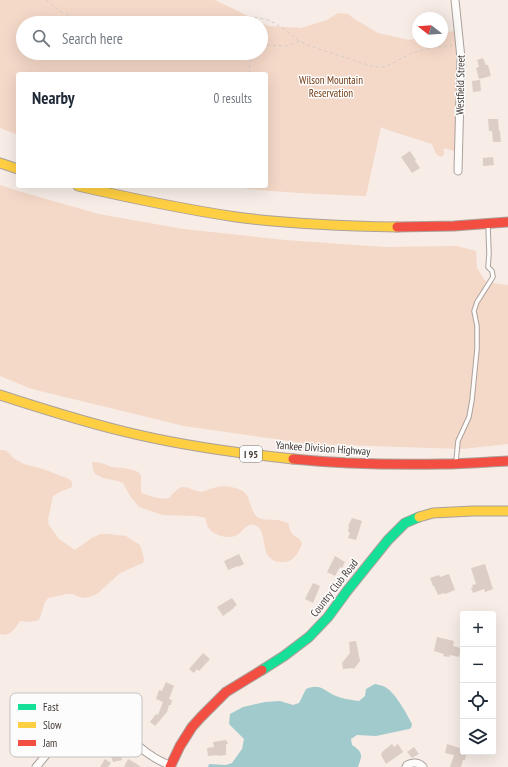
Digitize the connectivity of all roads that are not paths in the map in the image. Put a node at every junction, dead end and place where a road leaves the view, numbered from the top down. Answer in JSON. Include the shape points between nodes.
{"nodes":[{"id":1,"x":455,"y":0,"type":"edge"},
{"id":2,"x":0,"y":163,"type":"edge"},
{"id":3,"x":16,"y":167,"type":"edge"},
{"id":4,"x":458,"y":171,"type":"dead end"},
{"id":5,"x":86,"y":188,"type":"edge"},
{"id":6,"x":508,"y":222,"type":"edge"},
{"id":7,"x":488,"y":224,"type":"junction"},
{"id":8,"x":0,"y":395,"type":"edge"},
{"id":9,"x":508,"y":461,"type":"edge"},
{"id":10,"x":455,"y":464,"type":"junction"},
{"id":11,"x":508,"y":511,"type":"edge"},
{"id":12,"x":142,"y":749,"type":"edge"},
{"id":13,"x":44,"y":757,"type":"edge"},
{"id":14,"x":36,"y":767,"type":"edge"},
{"id":15,"x":170,"y":767,"type":"edge"},
{"id":16,"x":406,"y":767,"type":"edge"},
{"id":17,"x":423,"y":767,"type":"edge"}],
"edges":[{"from":1,"to":4,"type":"street","name":"Westfield Street","via":[[461,58]]},
{"from":2,"to":3,"type":"main road"},
{"from":5,"to":7,"type":"main road","via":[[176,208],[281,222],[388,227]]},
{"from":6,"to":7,"type":"main road"},
{"from":7,"to":10,"type":"lane","via":[[488,267],[493,277],[474,311],[477,349],[472,400],[469,417],[458,441]]},
{"from":8,"to":10,"type":"main road","name":"Yankee Division Highway","number":"I 95","via":[[113,429],[213,449],[315,461],[391,465]]},
{"from":9,"to":10,"type":"main road","name":"Yankee Division Highway","number":"I 95"},
{"from":11,"to":15,"type":"main road","name":"Country Club Road","via":[[433,513],[405,523],[388,540],[328,618],[309,637],[284,656],[226,692],[201,717],[180,746]]},
{"from":12,"to":15,"type":"street"},
{"from":13,"to":14,"type":"street"},
{"from":16,"to":17,"type":"street","via":[[413,763]]}]}
